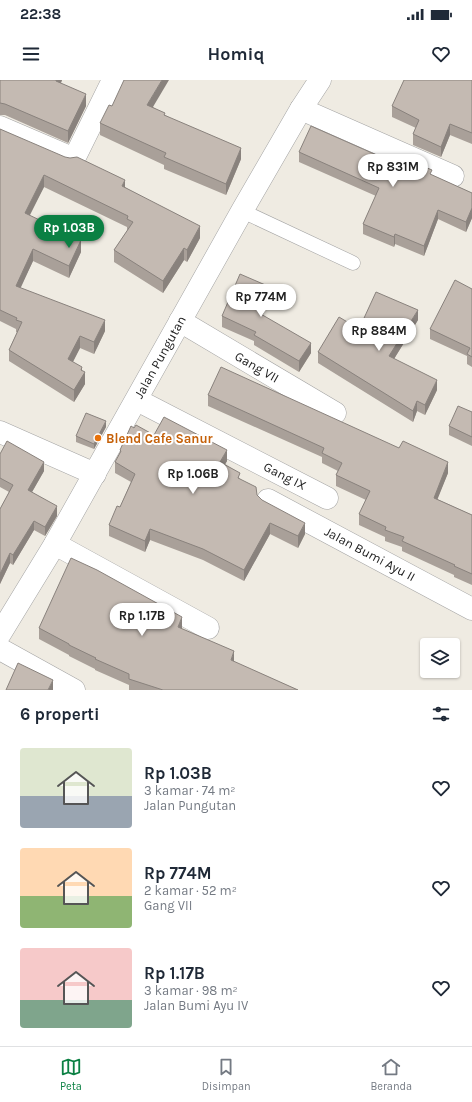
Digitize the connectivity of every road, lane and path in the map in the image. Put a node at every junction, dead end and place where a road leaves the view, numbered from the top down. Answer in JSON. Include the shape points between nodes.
{"nodes":[{"id":1,"x":113,"y":80,"type":"edge"},
{"id":2,"x":320,"y":80,"type":"edge"},
{"id":3,"x":301,"y":109,"type":"junction"},
{"id":4,"x":0,"y":127,"type":"edge"},
{"id":5,"x":453,"y":176,"type":"dead end"},
{"id":6,"x":242,"y":211,"type":"junction"},
{"id":7,"x":353,"y":263,"type":"dead end"},
{"id":8,"x":180,"y":321,"type":"junction"},
{"id":9,"x":137,"y":400,"type":"junction"},
{"id":10,"x":335,"y":413,"type":"dead end"},
{"id":11,"x":0,"y":432,"type":"edge"},
{"id":12,"x":95,"y":474,"type":"junction"},
{"id":13,"x":327,"y":498,"type":"dead end"},
{"id":14,"x":268,"y":500,"type":"dead end"},
{"id":15,"x":55,"y":544,"type":"junction"},
{"id":16,"x":472,"y":609,"type":"edge"},
{"id":17,"x":208,"y":628,"type":"dead end"},
{"id":18,"x":0,"y":634,"type":"edge"},
{"id":19,"x":0,"y":649,"type":"edge"},
{"id":20,"x":74,"y":690,"type":"edge"}],
"edges":[{"from":1,"to":4,"type":"street","via":[[75,158]]},
{"from":2,"to":3,"type":"street","name":"Jalan Pungutan"},
{"from":3,"to":5,"type":"street"},
{"from":3,"to":6,"type":"street","name":"Jalan Pungutan"},
{"from":6,"to":7,"type":"lane"},
{"from":6,"to":8,"type":"street","name":"Jalan Pungutan"},
{"from":8,"to":9,"type":"street","name":"Jalan Pungutan"},
{"from":8,"to":10,"type":"street","name":"Gang VII"},
{"from":9,"to":12,"type":"street","name":"Jalan Pungutan"},
{"from":9,"to":13,"type":"street","name":"Gang IX"},
{"from":11,"to":12,"type":"street"},
{"from":12,"to":15,"type":"street","name":"Jalan Pungutan"},
{"from":14,"to":16,"type":"street","name":"Jalan Bumi Ayu II"},
{"from":15,"to":17,"type":"street"},
{"from":15,"to":18,"type":"street","name":"Jalan Pungutan"},
{"from":19,"to":20,"type":"street"}]}
